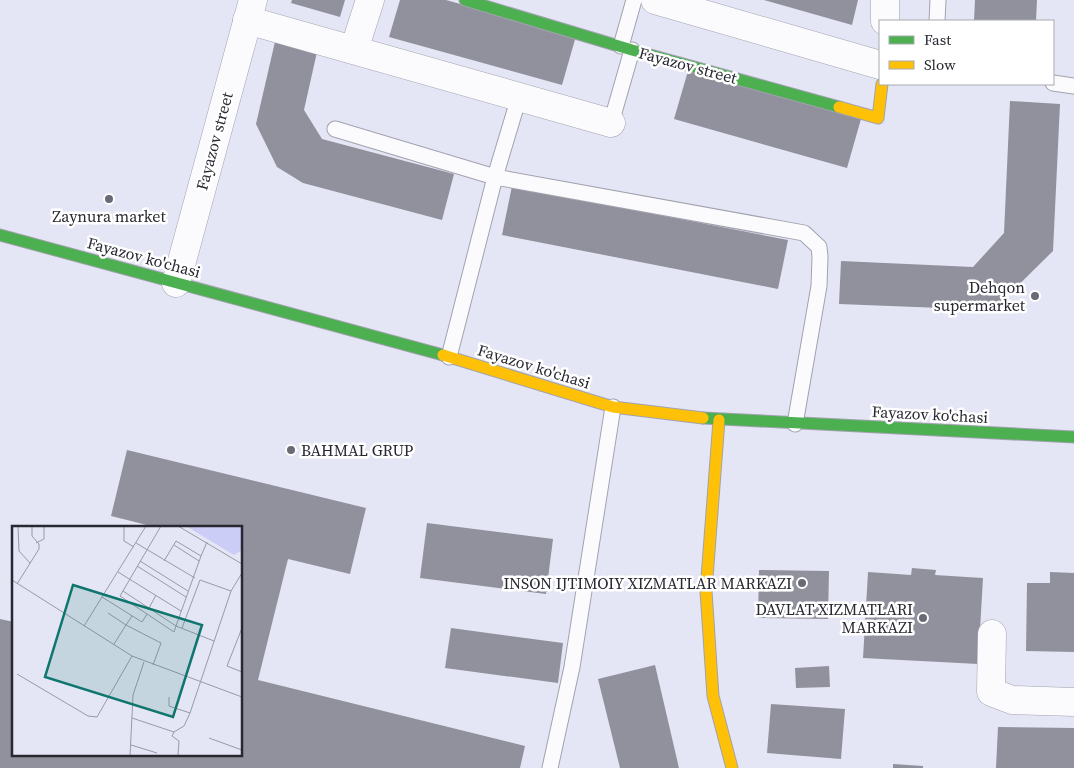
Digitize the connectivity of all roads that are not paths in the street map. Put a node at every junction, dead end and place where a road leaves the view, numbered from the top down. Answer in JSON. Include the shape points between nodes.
{"nodes":[{"id":1,"x":370,"y":0,"type":"edge"},
{"id":2,"x":466,"y":0,"type":"edge"},
{"id":3,"x":634,"y":0,"type":"edge"},
{"id":4,"x":655,"y":0,"type":"edge"},
{"id":5,"x":885,"y":0,"type":"edge"},
{"id":6,"x":938,"y":0,"type":"edge"},
{"id":7,"x":250,"y":10,"type":"edge"},
{"id":8,"x":884,"y":20,"type":"edge"},
{"id":9,"x":937,"y":20,"type":"edge"},
{"id":10,"x":626,"y":48,"type":"junction"},
{"id":11,"x":354,"y":50,"type":"junction"},
{"id":12,"x":879,"y":65,"type":"edge"},
{"id":13,"x":1054,"y":83,"type":"edge"},
{"id":14,"x":882,"y":85,"type":"edge"},
{"id":15,"x":1074,"y":86,"type":"edge"},
{"id":16,"x":520,"y":97,"type":"junction"},
{"id":17,"x":611,"y":123,"type":"joint"},
{"id":18,"x":335,"y":129,"type":"dead end"},
{"id":19,"x":495,"y":177,"type":"junction"},
{"id":20,"x":0,"y":235,"type":"edge"},
{"id":21,"x":176,"y":283,"type":"junction"},
{"id":22,"x":448,"y":358,"type":"junction"},
{"id":23,"x":613,"y":407,"type":"junction"},
{"id":24,"x":719,"y":420,"type":"junction"},
{"id":25,"x":795,"y":424,"type":"junction"},
{"id":26,"x":1074,"y":437,"type":"edge"},
{"id":27,"x":992,"y":634,"type":"dead end"},
{"id":28,"x":1074,"y":702,"type":"edge"},
{"id":29,"x":550,"y":768,"type":"edge"},
{"id":30,"x":732,"y":768,"type":"edge"}],
"edges":[{"from":1,"to":11,"type":"street"},
{"from":2,"to":10,"type":"main road","name":"Fayazov street"},
{"from":3,"to":10,"type":"lane"},
{"from":4,"to":12,"type":"street"},
{"from":5,"to":8,"type":"street"},
{"from":6,"to":9,"type":"lane"},
{"from":7,"to":11,"type":"street"},
{"from":7,"to":21,"type":"street","name":"Fayazov street"},
{"from":10,"to":14,"type":"main road","name":"Fayazov street","via":[[878,118]]},
{"from":10,"to":17,"type":"lane"},
{"from":11,"to":16,"type":"street"},
{"from":13,"to":15,"type":"lane"},
{"from":16,"to":17,"type":"street"},
{"from":16,"to":19,"type":"lane"},
{"from":18,"to":19,"type":"lane"},
{"from":19,"to":22,"type":"lane"},
{"from":19,"to":25,"type":"lane","via":[[804,233],[818,247],[819,286]]},
{"from":20,"to":21,"type":"main road","name":"Fayazov ko'chasi"},
{"from":21,"to":22,"type":"main road","name":"Fayazov ko'chasi"},
{"from":22,"to":23,"type":"main road","name":"Fayazov ko'chasi"},
{"from":23,"to":24,"type":"main road","name":"Fayazov ko'chasi"},
{"from":23,"to":29,"type":"lane","via":[[572,667]]},
{"from":24,"to":25,"type":"main road","name":"Fayazov ko'chasi"},
{"from":24,"to":30,"type":"main road","via":[[706,591],[713,696]]},
{"from":25,"to":26,"type":"main road","name":"Fayazov ko'chasi"},
{"from":27,"to":28,"type":"street","via":[[991,692],[1012,700]]}]}
